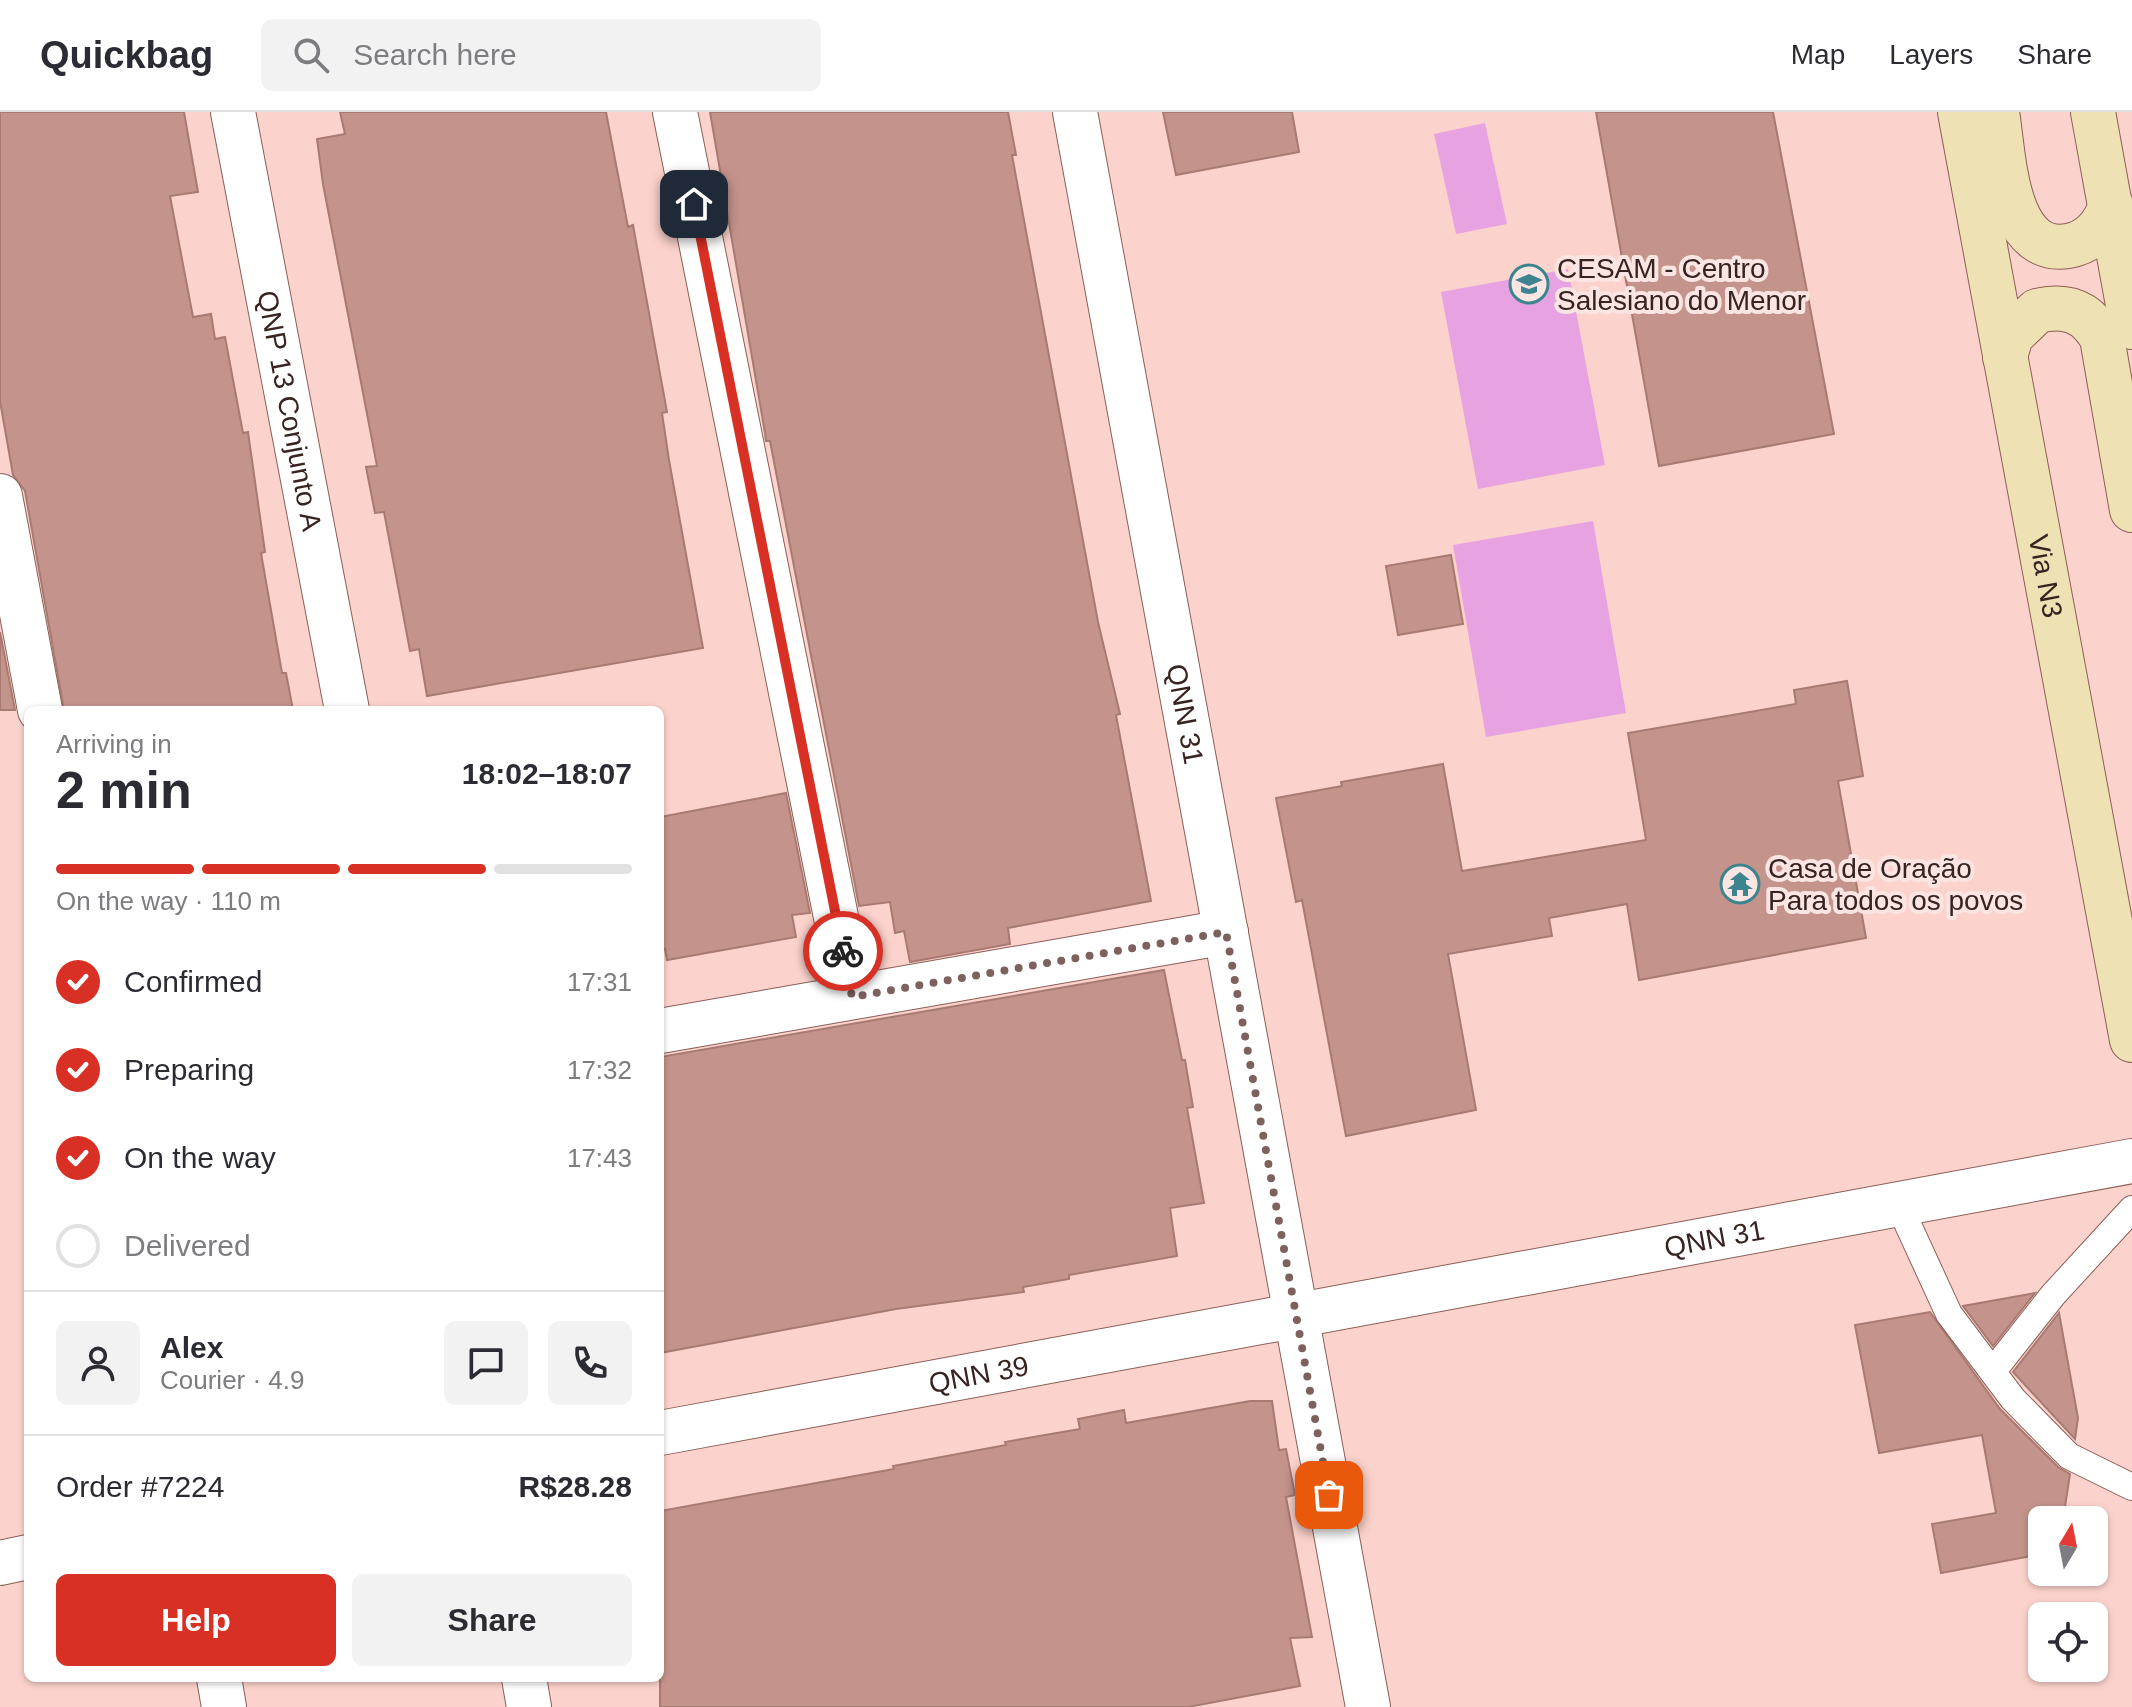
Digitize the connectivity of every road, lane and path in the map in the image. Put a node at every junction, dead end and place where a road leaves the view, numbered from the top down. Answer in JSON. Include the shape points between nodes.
{"nodes":[{"id":1,"x":233,"y":112,"type":"edge"},
{"id":2,"x":675,"y":112,"type":"edge"},
{"id":3,"x":1075,"y":112,"type":"edge"},
{"id":4,"x":1960,"y":112,"type":"edge"},
{"id":5,"x":1997,"y":112,"type":"edge"},
{"id":6,"x":2093,"y":112,"type":"edge"},
{"id":7,"x":2111,"y":205,"type":"junction"},
{"id":8,"x":2132,"y":327,"type":"edge"},
{"id":9,"x":2005,"y":357,"type":"junction"},
{"id":10,"x":0,"y":496,"type":"edge"},
{"id":11,"x":2132,"y":510,"type":"edge"},
{"id":12,"x":39,"y":706,"type":"edge"},
{"id":13,"x":346,"y":706,"type":"edge"},
{"id":14,"x":1226,"y":932,"type":"junction"},
{"id":15,"x":852,"y":997,"type":"junction"},
{"id":16,"x":664,"y":1030,"type":"edge"},
{"id":17,"x":2132,"y":1040,"type":"edge"},
{"id":18,"x":2132,"y":1161,"type":"edge"},
{"id":19,"x":1898,"y":1203,"type":"junction"},
{"id":20,"x":2132,"y":1209,"type":"edge"},
{"id":21,"x":1296,"y":1314,"type":"junction"},
{"id":22,"x":1993,"y":1371,"type":"junction"},
{"id":23,"x":664,"y":1432,"type":"edge"},
{"id":24,"x":2132,"y":1487,"type":"edge"},
{"id":25,"x":24,"y":1558,"type":"edge"},
{"id":26,"x":0,"y":1563,"type":"edge"},
{"id":27,"x":220,"y":1682,"type":"edge"},
{"id":28,"x":525,"y":1682,"type":"edge"},
{"id":29,"x":224,"y":1707,"type":"edge"},
{"id":30,"x":529,"y":1707,"type":"edge"},
{"id":31,"x":1368,"y":1707,"type":"edge"}],
"edges":[{"from":1,"to":13,"type":"street","name":"QNP 13 Conjunto A"},
{"from":2,"to":15,"type":"street"},
{"from":3,"to":14,"type":"street","name":"QNN 31"},
{"from":4,"to":9,"type":"main road","name":"Via N3"},
{"from":5,"to":7,"type":"main road","via":[[2015,215],[2034,239],[2050,245],[2081,243],[2105,221]]},
{"from":6,"to":7,"type":"main road"},
{"from":7,"to":8,"type":"main road"},
{"from":9,"to":11,"type":"main road","via":[[2011,336],[2037,311],[2069,308],[2094,325],[2102,338]]},
{"from":9,"to":17,"type":"main road","name":"Via N3"},
{"from":10,"to":12,"type":"street"},
{"from":14,"to":15,"type":"street"},
{"from":14,"to":21,"type":"street","name":"QNN 31"},
{"from":15,"to":16,"type":"street"},
{"from":18,"to":19,"type":"street","name":"QNN 31"},
{"from":19,"to":21,"type":"street","name":"QNN 31"},
{"from":19,"to":22,"type":"lane","via":[[1949,1314]]},
{"from":20,"to":22,"type":"lane"},
{"from":21,"to":23,"type":"street","name":"QNN 39"},
{"from":21,"to":31,"type":"street","name":"QNN 31"},
{"from":22,"to":24,"type":"lane","via":[[2069,1456]]},
{"from":25,"to":26,"type":"street"},
{"from":27,"to":29,"type":"street"},
{"from":28,"to":30,"type":"street"}]}
